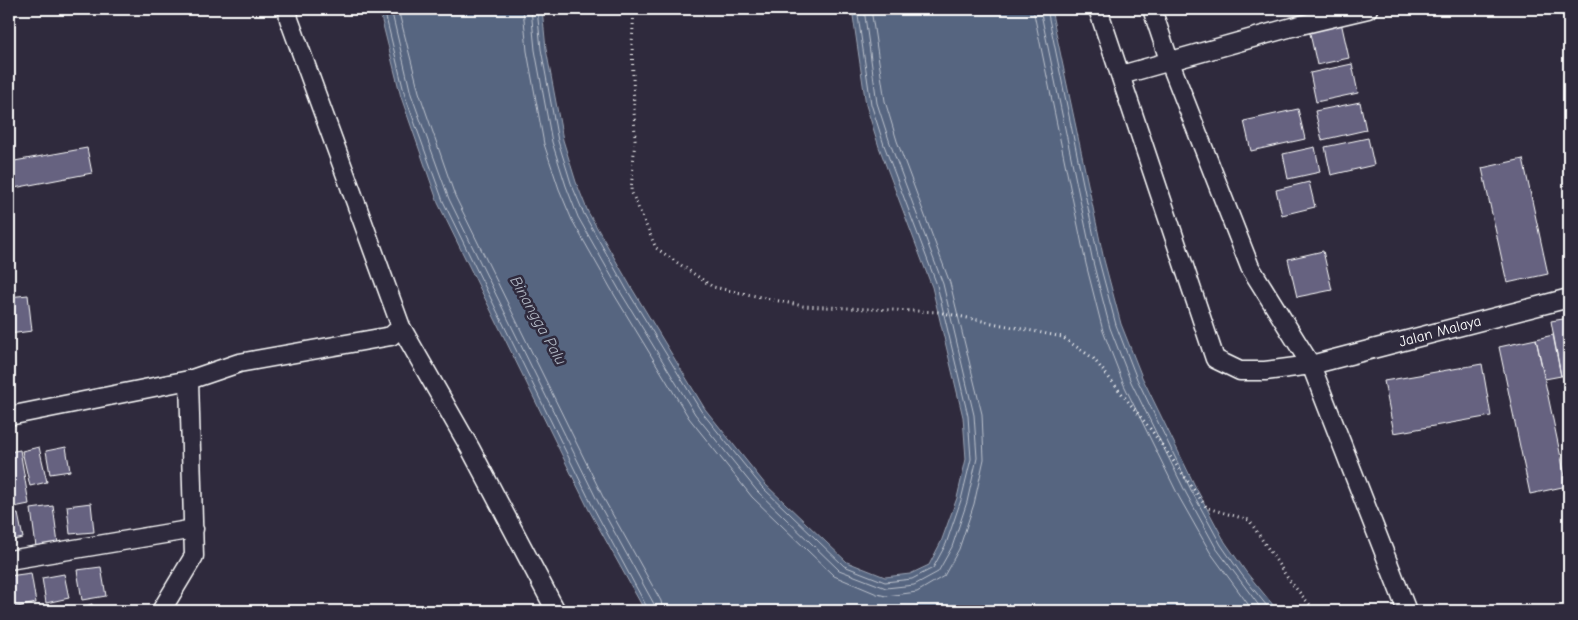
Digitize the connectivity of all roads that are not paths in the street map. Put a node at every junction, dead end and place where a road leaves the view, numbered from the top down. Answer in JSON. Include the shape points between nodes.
{"nodes":[{"id":1,"x":288,"y":9,"type":"edge"},
{"id":2,"x":1098,"y":9,"type":"edge"},
{"id":3,"x":1152,"y":9,"type":"edge"},
{"id":4,"x":1368,"y":9,"type":"edge"},
{"id":5,"x":1169,"y":60,"type":"junction"},
{"id":6,"x":1121,"y":75,"type":"junction"},
{"id":7,"x":1569,"y":298,"type":"edge"},
{"id":8,"x":401,"y":327,"type":"junction"},
{"id":9,"x":1311,"y":365,"type":"junction"},
{"id":10,"x":189,"y":380,"type":"junction"},
{"id":11,"x":9,"y":416,"type":"edge"},
{"id":12,"x":194,"y":529,"type":"junction"},
{"id":13,"x":9,"y":560,"type":"edge"},
{"id":14,"x":161,"y":611,"type":"edge"},
{"id":15,"x":556,"y":611,"type":"edge"},
{"id":16,"x":1407,"y":611,"type":"edge"}],
"edges":[{"from":1,"to":8,"type":"street","via":[[292,28]]},
{"from":2,"to":6,"type":"street","name":"Jalan Malaya"},
{"from":3,"to":5,"type":"street"},
{"from":4,"to":5,"type":"street"},
{"from":5,"to":6,"type":"street"},
{"from":5,"to":9,"type":"street","via":[[1250,267]]},
{"from":6,"to":9,"type":"street","name":"Jalan Malaya","via":[[1215,359],[1240,371]]},
{"from":7,"to":9,"type":"street","name":"Jalan Malaya"},
{"from":8,"to":10,"type":"street","via":[[391,336],[239,363]]},
{"from":8,"to":15,"type":"street","via":[[470,448]]},
{"from":9,"to":16,"type":"street"},
{"from":10,"to":11,"type":"street"},
{"from":10,"to":12,"type":"street"},
{"from":12,"to":13,"type":"street"},
{"from":12,"to":14,"type":"street","via":[[194,556]]}]}
